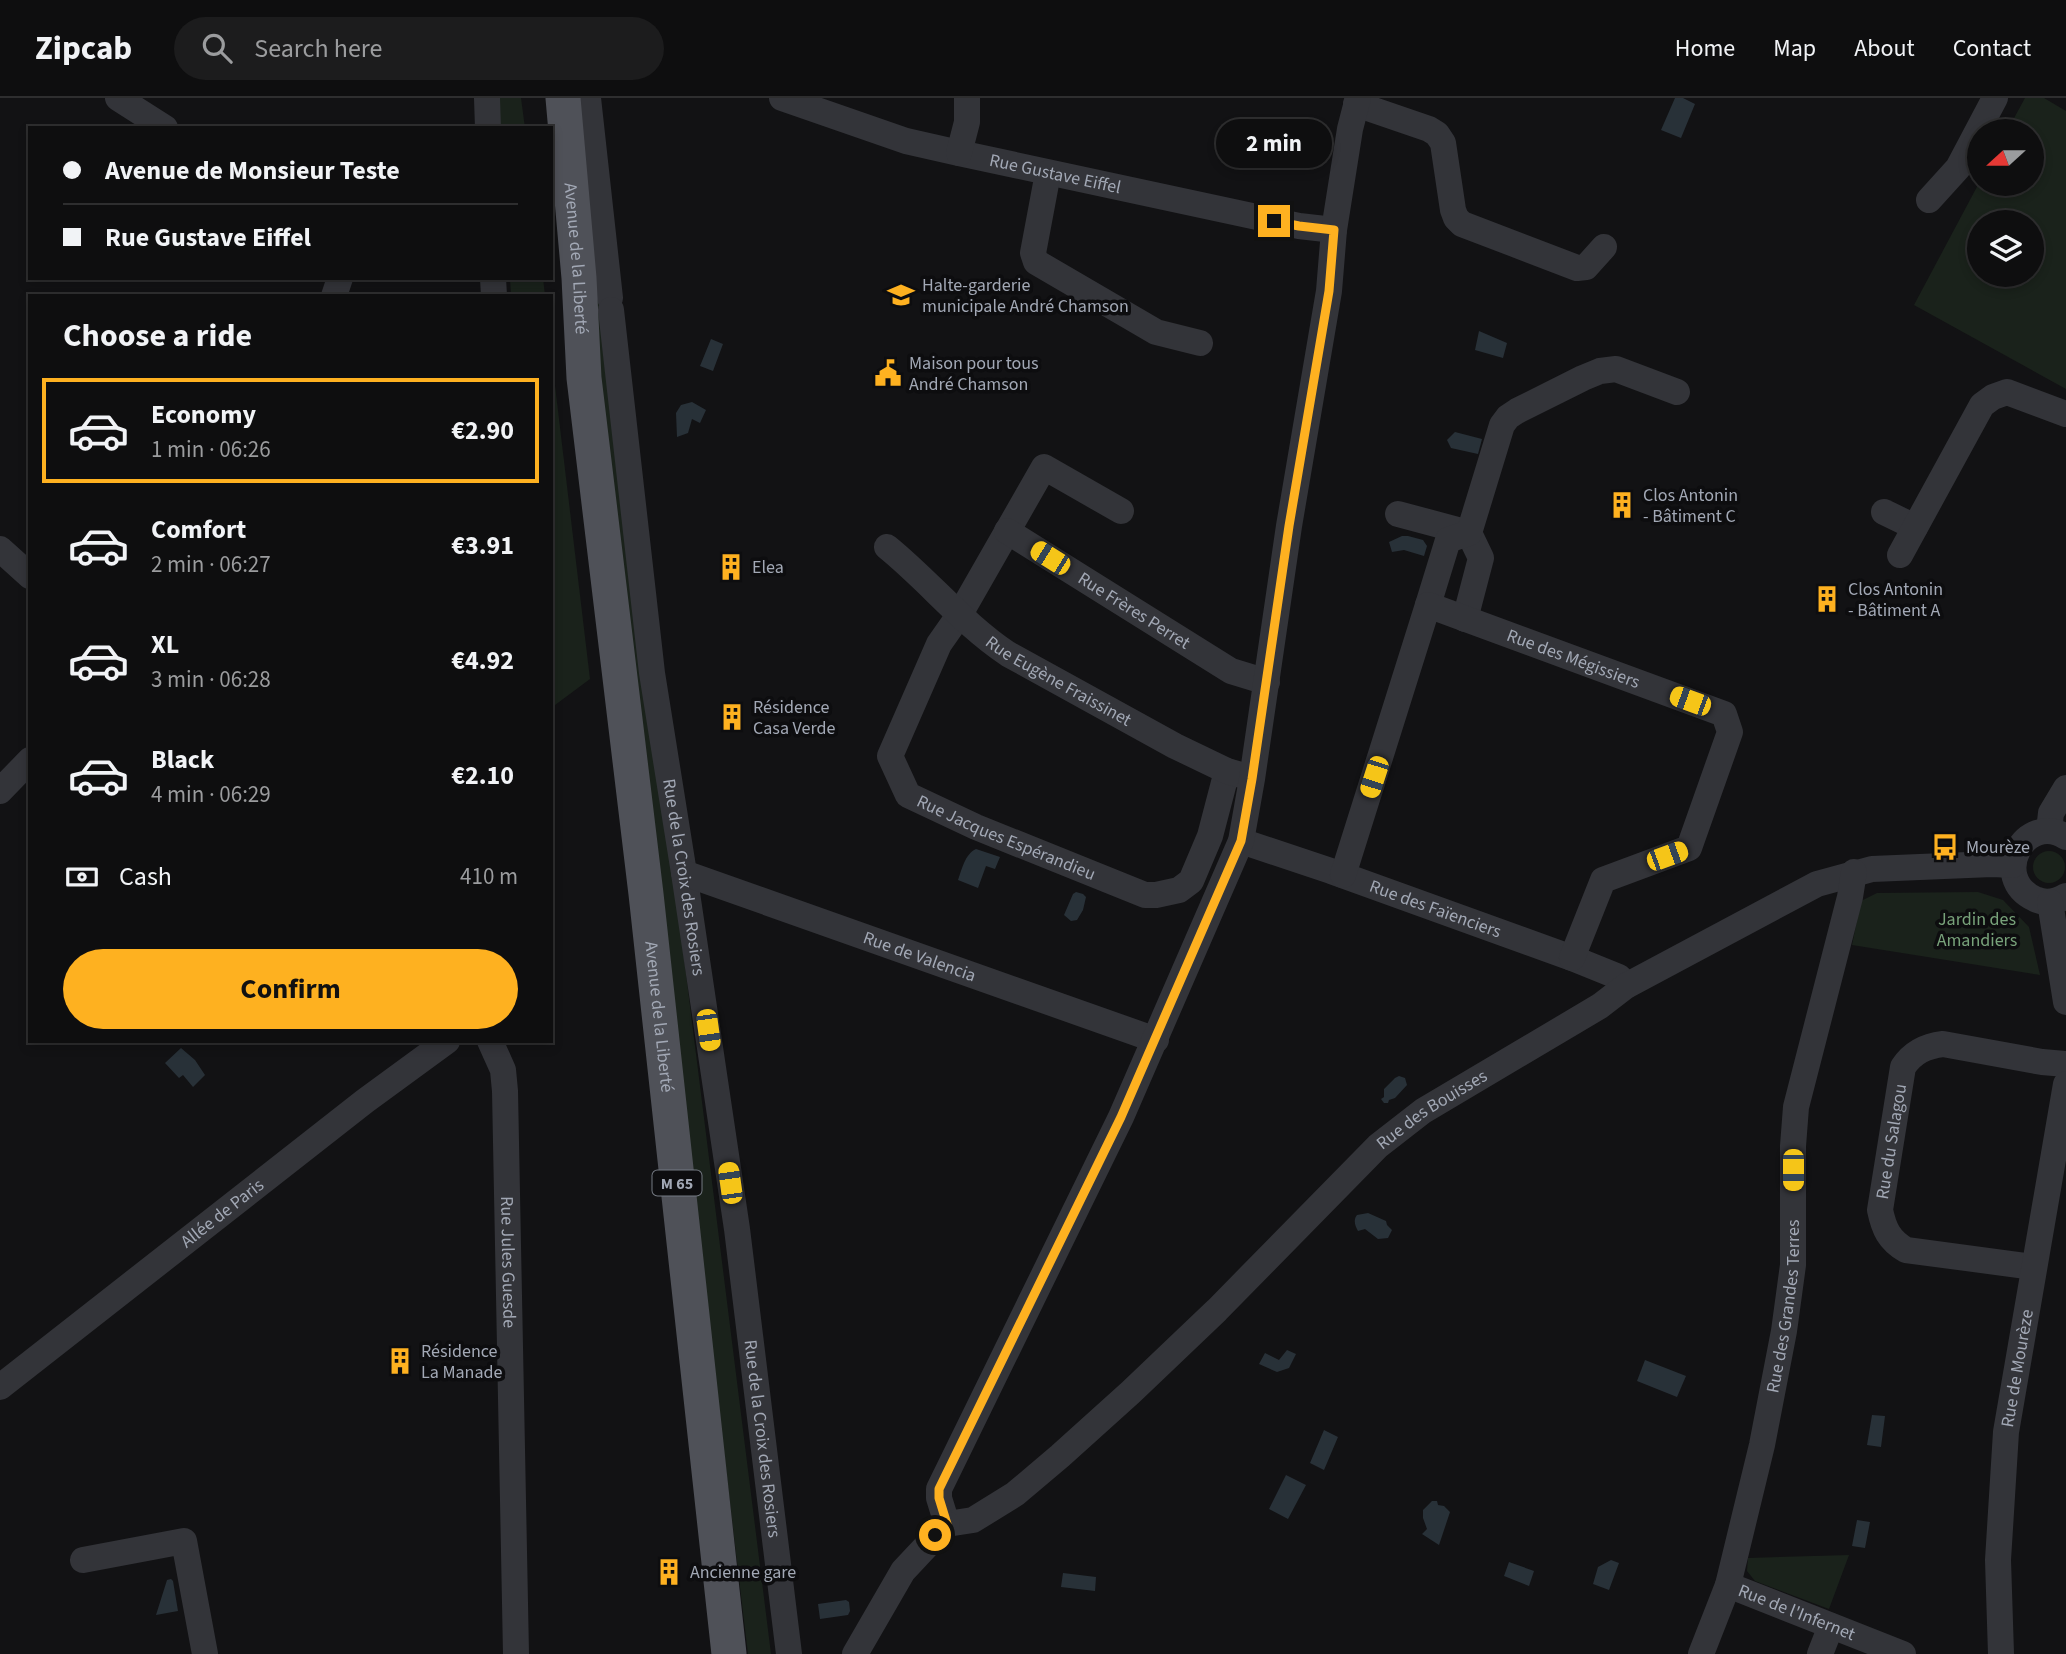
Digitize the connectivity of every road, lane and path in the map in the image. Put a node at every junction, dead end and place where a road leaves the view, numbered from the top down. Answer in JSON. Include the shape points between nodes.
{"nodes":[{"id":1,"x":118,"y":98,"type":"edge"},
{"id":2,"x":487,"y":98,"type":"edge"},
{"id":3,"x":545,"y":98,"type":"edge"},
{"id":4,"x":563,"y":98,"type":"edge"},
{"id":5,"x":588,"y":98,"type":"edge"},
{"id":6,"x":782,"y":98,"type":"edge"},
{"id":7,"x":967,"y":98,"type":"edge"},
{"id":8,"x":1995,"y":98,"type":"edge"},
{"id":9,"x":1357,"y":101,"type":"edge"},
{"id":10,"x":162,"y":126,"type":"edge"},
{"id":11,"x":488,"y":126,"type":"edge"},
{"id":12,"x":548,"y":126,"type":"edge"},
{"id":13,"x":959,"y":153,"type":"junction"},
{"id":14,"x":1048,"y":173,"type":"junction"},
{"id":15,"x":553,"y":184,"type":"edge"},
{"id":16,"x":1929,"y":200,"type":"dead end"},
{"id":17,"x":1334,"y":230,"type":"junction"},
{"id":18,"x":1604,"y":247,"type":"dead end"},
{"id":19,"x":1200,"y":343,"type":"dead end"},
{"id":20,"x":584,"y":378,"type":"junction"},
{"id":21,"x":1677,"y":392,"type":"dead end"},
{"id":22,"x":2066,"y":414,"type":"edge"},
{"id":23,"x":1121,"y":511,"type":"dead end"},
{"id":24,"x":1884,"y":512,"type":"dead end"},
{"id":25,"x":1398,"y":514,"type":"dead end"},
{"id":26,"x":1915,"y":527,"type":"junction"},
{"id":27,"x":1006,"y":531,"type":"junction"},
{"id":28,"x":1469,"y":533,"type":"junction"},
{"id":29,"x":887,"y":547,"type":"dead end"},
{"id":30,"x":0,"y":549,"type":"edge"},
{"id":31,"x":1899,"y":555,"type":"dead end"},
{"id":32,"x":28,"y":574,"type":"edge"},
{"id":33,"x":1428,"y":605,"type":"junction"},
{"id":34,"x":960,"y":614,"type":"junction"},
{"id":35,"x":1465,"y":618,"type":"junction"},
{"id":36,"x":1267,"y":682,"type":"junction"},
{"id":37,"x":28,"y":762,"type":"edge"},
{"id":38,"x":1227,"y":771,"type":"junction"},
{"id":39,"x":1252,"y":779,"type":"junction"},
{"id":40,"x":2066,"y":788,"type":"edge"},
{"id":41,"x":0,"y":791,"type":"edge"},
{"id":42,"x":2057,"y":834,"type":"edge"},
{"id":43,"x":1241,"y":841,"type":"junction"},
{"id":44,"x":2013,"y":865,"type":"junction"},
{"id":45,"x":1854,"y":872,"type":"junction"},
{"id":46,"x":684,"y":873,"type":"junction"},
{"id":47,"x":1343,"y":875,"type":"junction"},
{"id":48,"x":2058,"y":899,"type":"edge"},
{"id":49,"x":1572,"y":958,"type":"junction"},
{"id":50,"x":1626,"y":986,"type":"junction"},
{"id":51,"x":2066,"y":1002,"type":"edge"},
{"id":52,"x":1156,"y":1040,"type":"junction"},
{"id":53,"x":444,"y":1043,"type":"edge"},
{"id":54,"x":491,"y":1043,"type":"edge"},
{"id":55,"x":2066,"y":1064,"type":"edge"},
{"id":56,"x":2066,"y":1084,"type":"edge"},
{"id":57,"x":2034,"y":1267,"type":"junction"},
{"id":58,"x":0,"y":1387,"type":"edge"},
{"id":59,"x":947,"y":1524,"type":"junction"},
{"id":60,"x":83,"y":1559,"type":"dead end"},
{"id":61,"x":1728,"y":1585,"type":"junction"},
{"id":62,"x":1831,"y":1626,"type":"junction"},
{"id":63,"x":205,"y":1654,"type":"edge"},
{"id":64,"x":516,"y":1654,"type":"edge"},
{"id":65,"x":729,"y":1654,"type":"edge"},
{"id":66,"x":789,"y":1654,"type":"edge"},
{"id":67,"x":855,"y":1654,"type":"edge"},
{"id":68,"x":1701,"y":1654,"type":"edge"},
{"id":69,"x":1820,"y":1654,"type":"edge"},
{"id":70,"x":1903,"y":1654,"type":"edge"},
{"id":71,"x":2001,"y":1654,"type":"edge"}],
"edges":[{"from":1,"to":10,"type":"street"},
{"from":2,"to":11,"type":"street"},
{"from":3,"to":12,"type":"main road"},
{"from":4,"to":20,"type":"main road","name":"Avenue de la Liberté","number":"M 65"},
{"from":5,"to":46,"type":"street","name":"Rue de la Croix des Rosiers","via":[[652,673]]},
{"from":6,"to":13,"type":"street","name":"Rue Gustave Eiffel","via":[[906,141]]},
{"from":7,"to":13,"type":"street"},
{"from":8,"to":16,"type":"street","via":[[1958,168]]},
{"from":9,"to":17,"type":"street"},
{"from":9,"to":18,"type":"street","via":[[1437,134],[1443,143],[1453,210],[1462,224],[1577,268],[1586,267]]},
{"from":13,"to":14,"type":"street","name":"Rue Gustave Eiffel"},
{"from":14,"to":17,"type":"street","name":"Rue Gustave Eiffel"},
{"from":14,"to":19,"type":"street","via":[[1033,253],[1037,262],[1156,332]]},
{"from":15,"to":20,"type":"main road","name":"Avenue de la Liberté","via":[[562,273]]},
{"from":17,"to":36,"type":"street","via":[[1329,291]]},
{"from":20,"to":65,"type":"main road","name":"Avenue de la Liberté","number":"M 65","via":[[648,908]]},
{"from":21,"to":28,"type":"street","via":[[1616,369],[1600,371],[1508,417]]},
{"from":22,"to":26,"type":"street","via":[[2007,391],[1982,405]]},
{"from":23,"to":27,"type":"street","name":"Rue Jacques Espérandieu","via":[[1044,467]]},
{"from":24,"to":26,"type":"street"},
{"from":25,"to":28,"type":"street"},
{"from":26,"to":31,"type":"street"},
{"from":27,"to":34,"type":"street","name":"Rue Jacques Espérandieu"},
{"from":27,"to":36,"type":"street","name":"Rue Frères Perret","via":[[1231,671]]},
{"from":28,"to":33,"type":"street","via":[[1448,540]]},
{"from":28,"to":35,"type":"street","via":[[1481,558]]},
{"from":29,"to":34,"type":"street","name":"Rue Eugène Fraissinet"},
{"from":30,"to":32,"type":"street"},
{"from":33,"to":35,"type":"street","name":"Rue des Mégissiers"},
{"from":33,"to":47,"type":"street"},
{"from":34,"to":38,"type":"street","name":"Rue Eugène Fraissinet","via":[[1008,654]]},
{"from":34,"to":38,"type":"street","name":"Rue Jacques Espérandieu","via":[[939,644],[890,757],[908,795],[976,827],[1145,895],[1156,895],[1179,890],[1191,881],[1210,836]]},
{"from":35,"to":49,"type":"street","name":"Rue des Mégissiers","via":[[1715,710],[1724,714],[1730,732],[1689,848],[1603,880]]},
{"from":36,"to":39,"type":"street"},
{"from":37,"to":41,"type":"street"},
{"from":38,"to":39,"type":"street","name":"Rue Eugène Fraissinet"},
{"from":39,"to":43,"type":"street"},
{"from":40,"to":42,"type":"street","via":[[2051,813]]},
{"from":42,"to":44,"type":"street","via":[[2028,837]]},
{"from":43,"to":47,"type":"street","name":"Rue des Faïenciers"},
{"from":43,"to":52,"type":"street"},
{"from":44,"to":45,"type":"street","name":"Rue des Bouisses"},
{"from":44,"to":48,"type":"street","via":[[2023,891],[2040,901]]},
{"from":45,"to":50,"type":"street","name":"Rue des Bouisses","via":[[1817,884]]},
{"from":45,"to":61,"type":"street","name":"Rue des Grandes Terres","via":[[1796,1107],[1793,1265],[1784,1331]]},
{"from":46,"to":52,"type":"street","name":"Rue de Valencia"},
{"from":46,"to":66,"type":"street","name":"Rue de la Croix des Rosiers","via":[[737,1229]]},
{"from":47,"to":49,"type":"street","name":"Rue des Faïenciers"},
{"from":48,"to":51,"type":"street"},
{"from":49,"to":50,"type":"street","name":"Rue des Faïenciers","via":[[1619,977]]},
{"from":50,"to":59,"type":"street","name":"Rue des Bouisses","via":[[1398,1130],[1217,1310],[1060,1456],[1015,1494],[973,1520]]},
{"from":52,"to":59,"type":"street","via":[[939,1489]]},
{"from":53,"to":58,"type":"street","name":"Allée de Paris"},
{"from":54,"to":64,"type":"street","name":"Rue Jules Guesde","via":[[503,1070],[505,1091]]},
{"from":55,"to":57,"type":"street","name":"Rue du Salagou","via":[[1943,1044],[1927,1046],[1909,1057],[1903,1067],[1880,1210],[1883,1227],[1893,1242],[1906,1250]]},
{"from":56,"to":57,"type":"street","name":"Rue de Mourèze"},
{"from":57,"to":71,"type":"street","name":"Rue de Mourèze","via":[[2006,1432],[1998,1560]]},
{"from":59,"to":67,"type":"street","via":[[896,1581]]},
{"from":60,"to":63,"type":"street","via":[[184,1541]]},
{"from":61,"to":62,"type":"street","name":"Rue de l'Infernet"},
{"from":61,"to":68,"type":"street","name":"Rue des Grandes Terres"},
{"from":62,"to":69,"type":"street"},
{"from":62,"to":70,"type":"street","name":"Rue de l'Infernet"}]}
